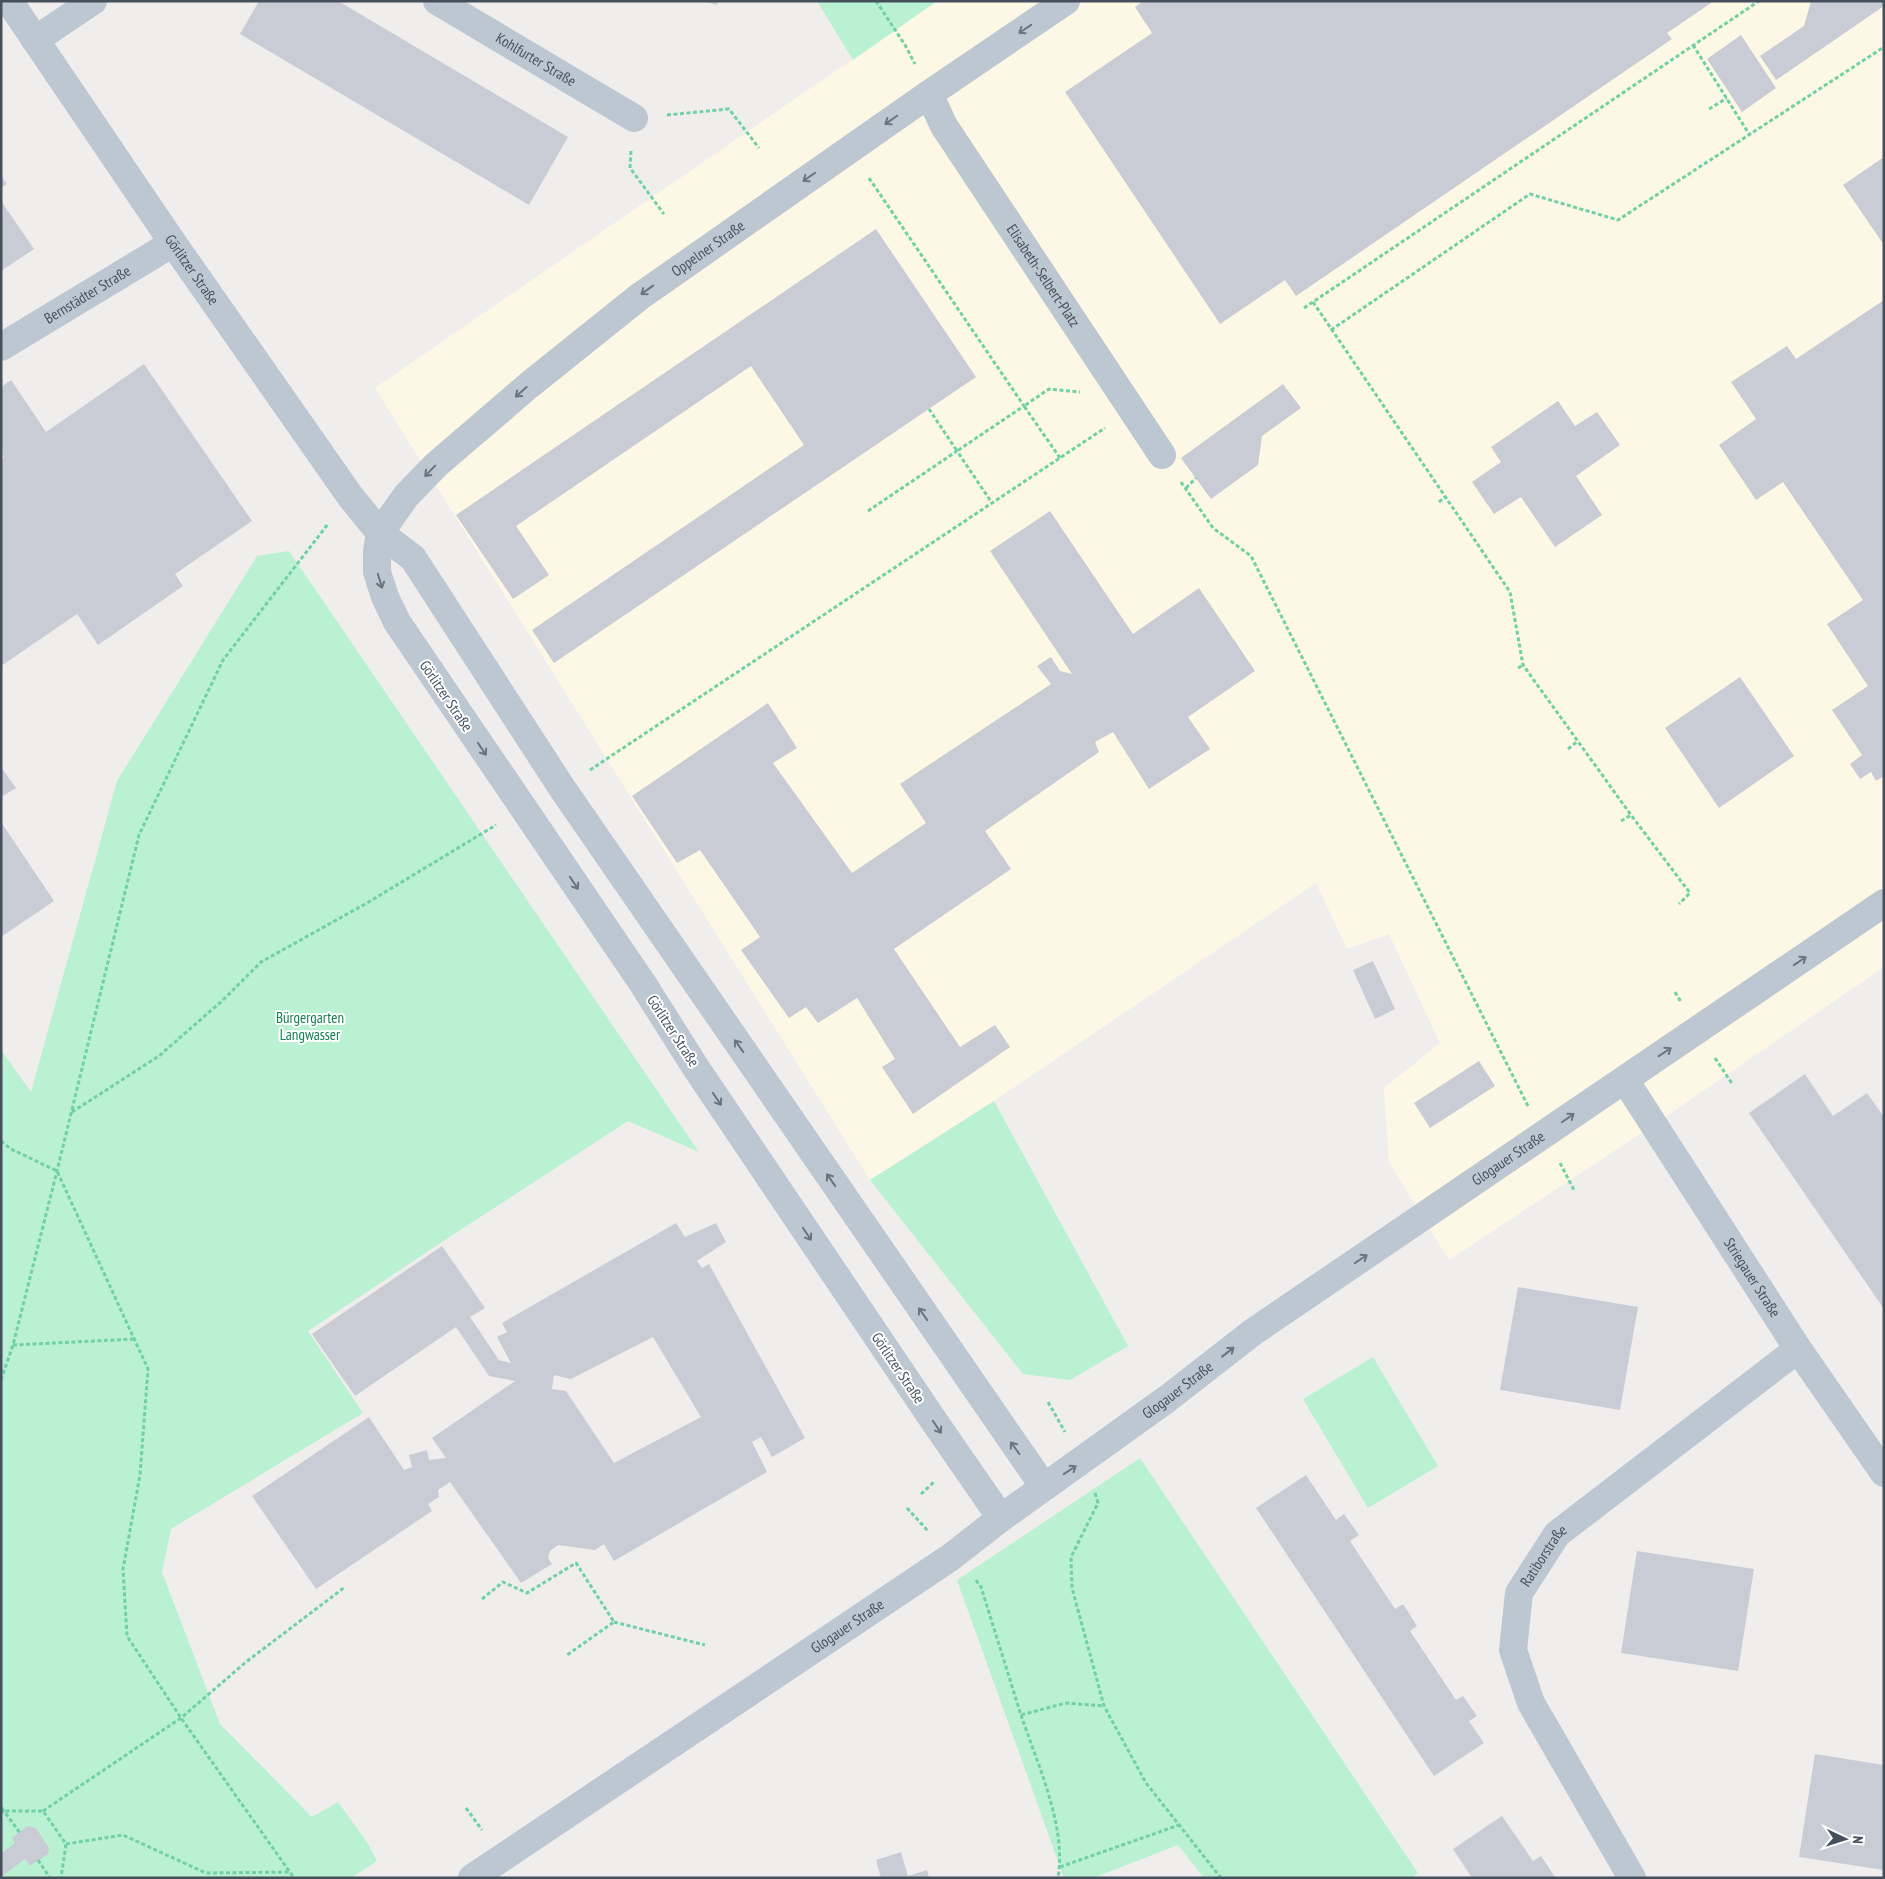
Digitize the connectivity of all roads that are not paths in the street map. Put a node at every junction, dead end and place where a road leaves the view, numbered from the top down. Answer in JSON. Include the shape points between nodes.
{"nodes":[{"id":1,"x":8,"y":1,"type":"edge"},
{"id":2,"x":93,"y":1,"type":"edge"},
{"id":3,"x":437,"y":1,"type":"edge"},
{"id":4,"x":1066,"y":1,"type":"edge"},
{"id":5,"x":35,"y":40,"type":"junction"},
{"id":6,"x":929,"y":94,"type":"junction"},
{"id":7,"x":634,"y":118,"type":"road end"},
{"id":8,"x":173,"y":243,"type":"junction"},
{"id":9,"x":1,"y":347,"type":"edge"},
{"id":10,"x":1162,"y":455,"type":"road end"},
{"id":11,"x":380,"y":533,"type":"junction"},
{"id":12,"x":1884,"y":903,"type":"edge"},
{"id":13,"x":680,"y":961,"type":"junction"},
{"id":14,"x":643,"y":984,"type":"junction"},
{"id":15,"x":1625,"y":1080,"type":"junction"},
{"id":16,"x":1798,"y":1349,"type":"junction"},
{"id":17,"x":1884,"y":1473,"type":"edge"},
{"id":18,"x":1044,"y":1487,"type":"junction"},
{"id":19,"x":1001,"y":1518,"type":"junction"},
{"id":20,"x":472,"y":1878,"type":"edge"},
{"id":21,"x":1632,"y":1878,"type":"edge"}],
"edges":[{"from":1,"to":5,"type":"street","name":"Görlitzer Straße"},
{"from":2,"to":5,"type":"street"},
{"from":3,"to":7,"type":"street","name":"Kohlfurter Straße"},
{"from":4,"to":6,"type":"street","name":"Oppelner Straße","one_way":true},
{"from":5,"to":8,"type":"street","name":"Görlitzer Straße"},
{"from":6,"to":10,"type":"street","name":"Elisabeth-Selbert-Platz","via":[[949,134]]},
{"from":6,"to":11,"type":"street","name":"Oppelner Straße","one_way":true,"via":[[688,261],[589,335],[436,465],[406,496]]},
{"from":8,"to":9,"type":"street","name":"Bernstädter Straße"},
{"from":8,"to":11,"type":"street","name":"Görlitzer Straße","via":[[350,496]]},
{"from":11,"to":13,"type":"street","name":"Görlitzer Straße","via":[[413,558],[562,788]]},
{"from":11,"to":14,"type":"street","name":"Görlitzer Straße","one_way":true,"via":[[377,572],[397,622]]},
{"from":15,"to":12,"type":"street","name":"Glogauer Straße","one_way":true},
{"from":13,"to":14,"type":"street"},
{"from":18,"to":13,"type":"street","name":"Görlitzer Straße","one_way":true},
{"from":14,"to":19,"type":"street","name":"Görlitzer Straße","one_way":true,"via":[[718,1101]]},
{"from":15,"to":16,"type":"street","name":"Striegauer Straße"},
{"from":18,"to":15,"type":"street","name":"Glogauer Straße","one_way":true,"via":[[1167,1399],[1253,1332]]},
{"from":16,"to":17,"type":"street","name":"Striegauer Straße"},
{"from":16,"to":21,"type":"street","name":"Ratiborstraße","via":[[1557,1534],[1519,1594],[1513,1650],[1532,1703]]},
{"from":18,"to":19,"type":"street","name":"Glogauer Straße"},
{"from":19,"to":20,"type":"street","name":"Glogauer Straße","via":[[950,1557]]}]}
